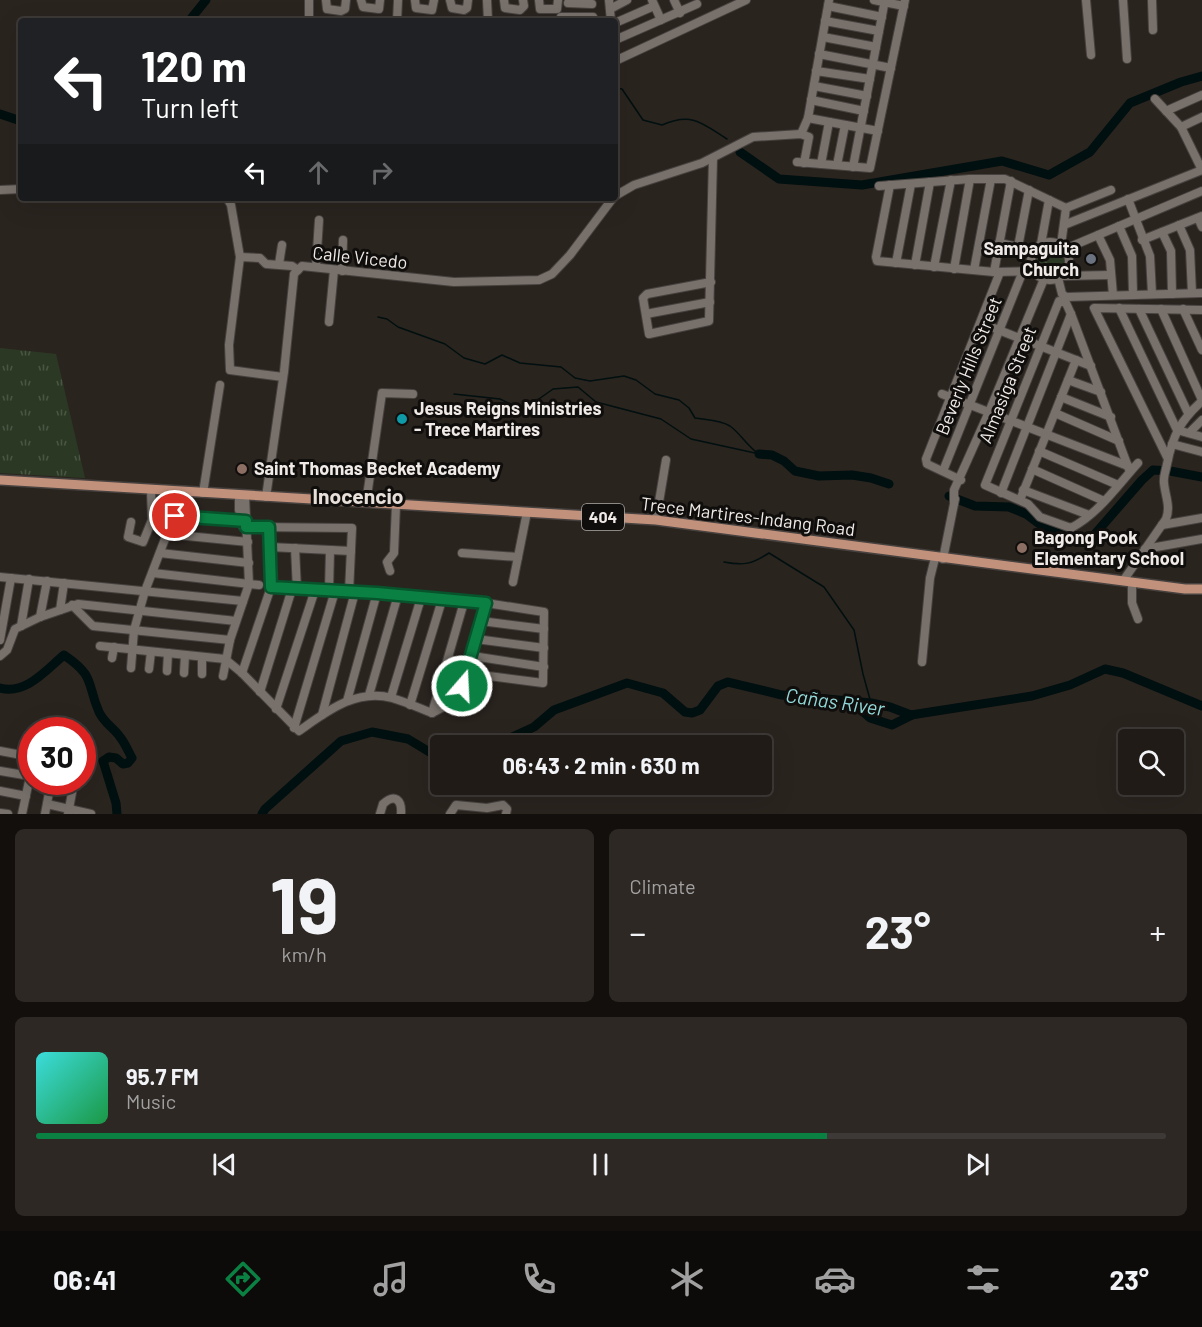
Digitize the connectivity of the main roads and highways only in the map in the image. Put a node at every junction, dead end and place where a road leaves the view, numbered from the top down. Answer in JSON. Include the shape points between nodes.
{"nodes":[{"id":1,"x":0,"y":480,"type":"edge"},
{"id":2,"x":1202,"y":589,"type":"edge"}],
"edges":[{"from":1,"to":2,"type":"main road","name":"Trece Martires-Indang Road","number":"404","via":[[656,520]]}]}
